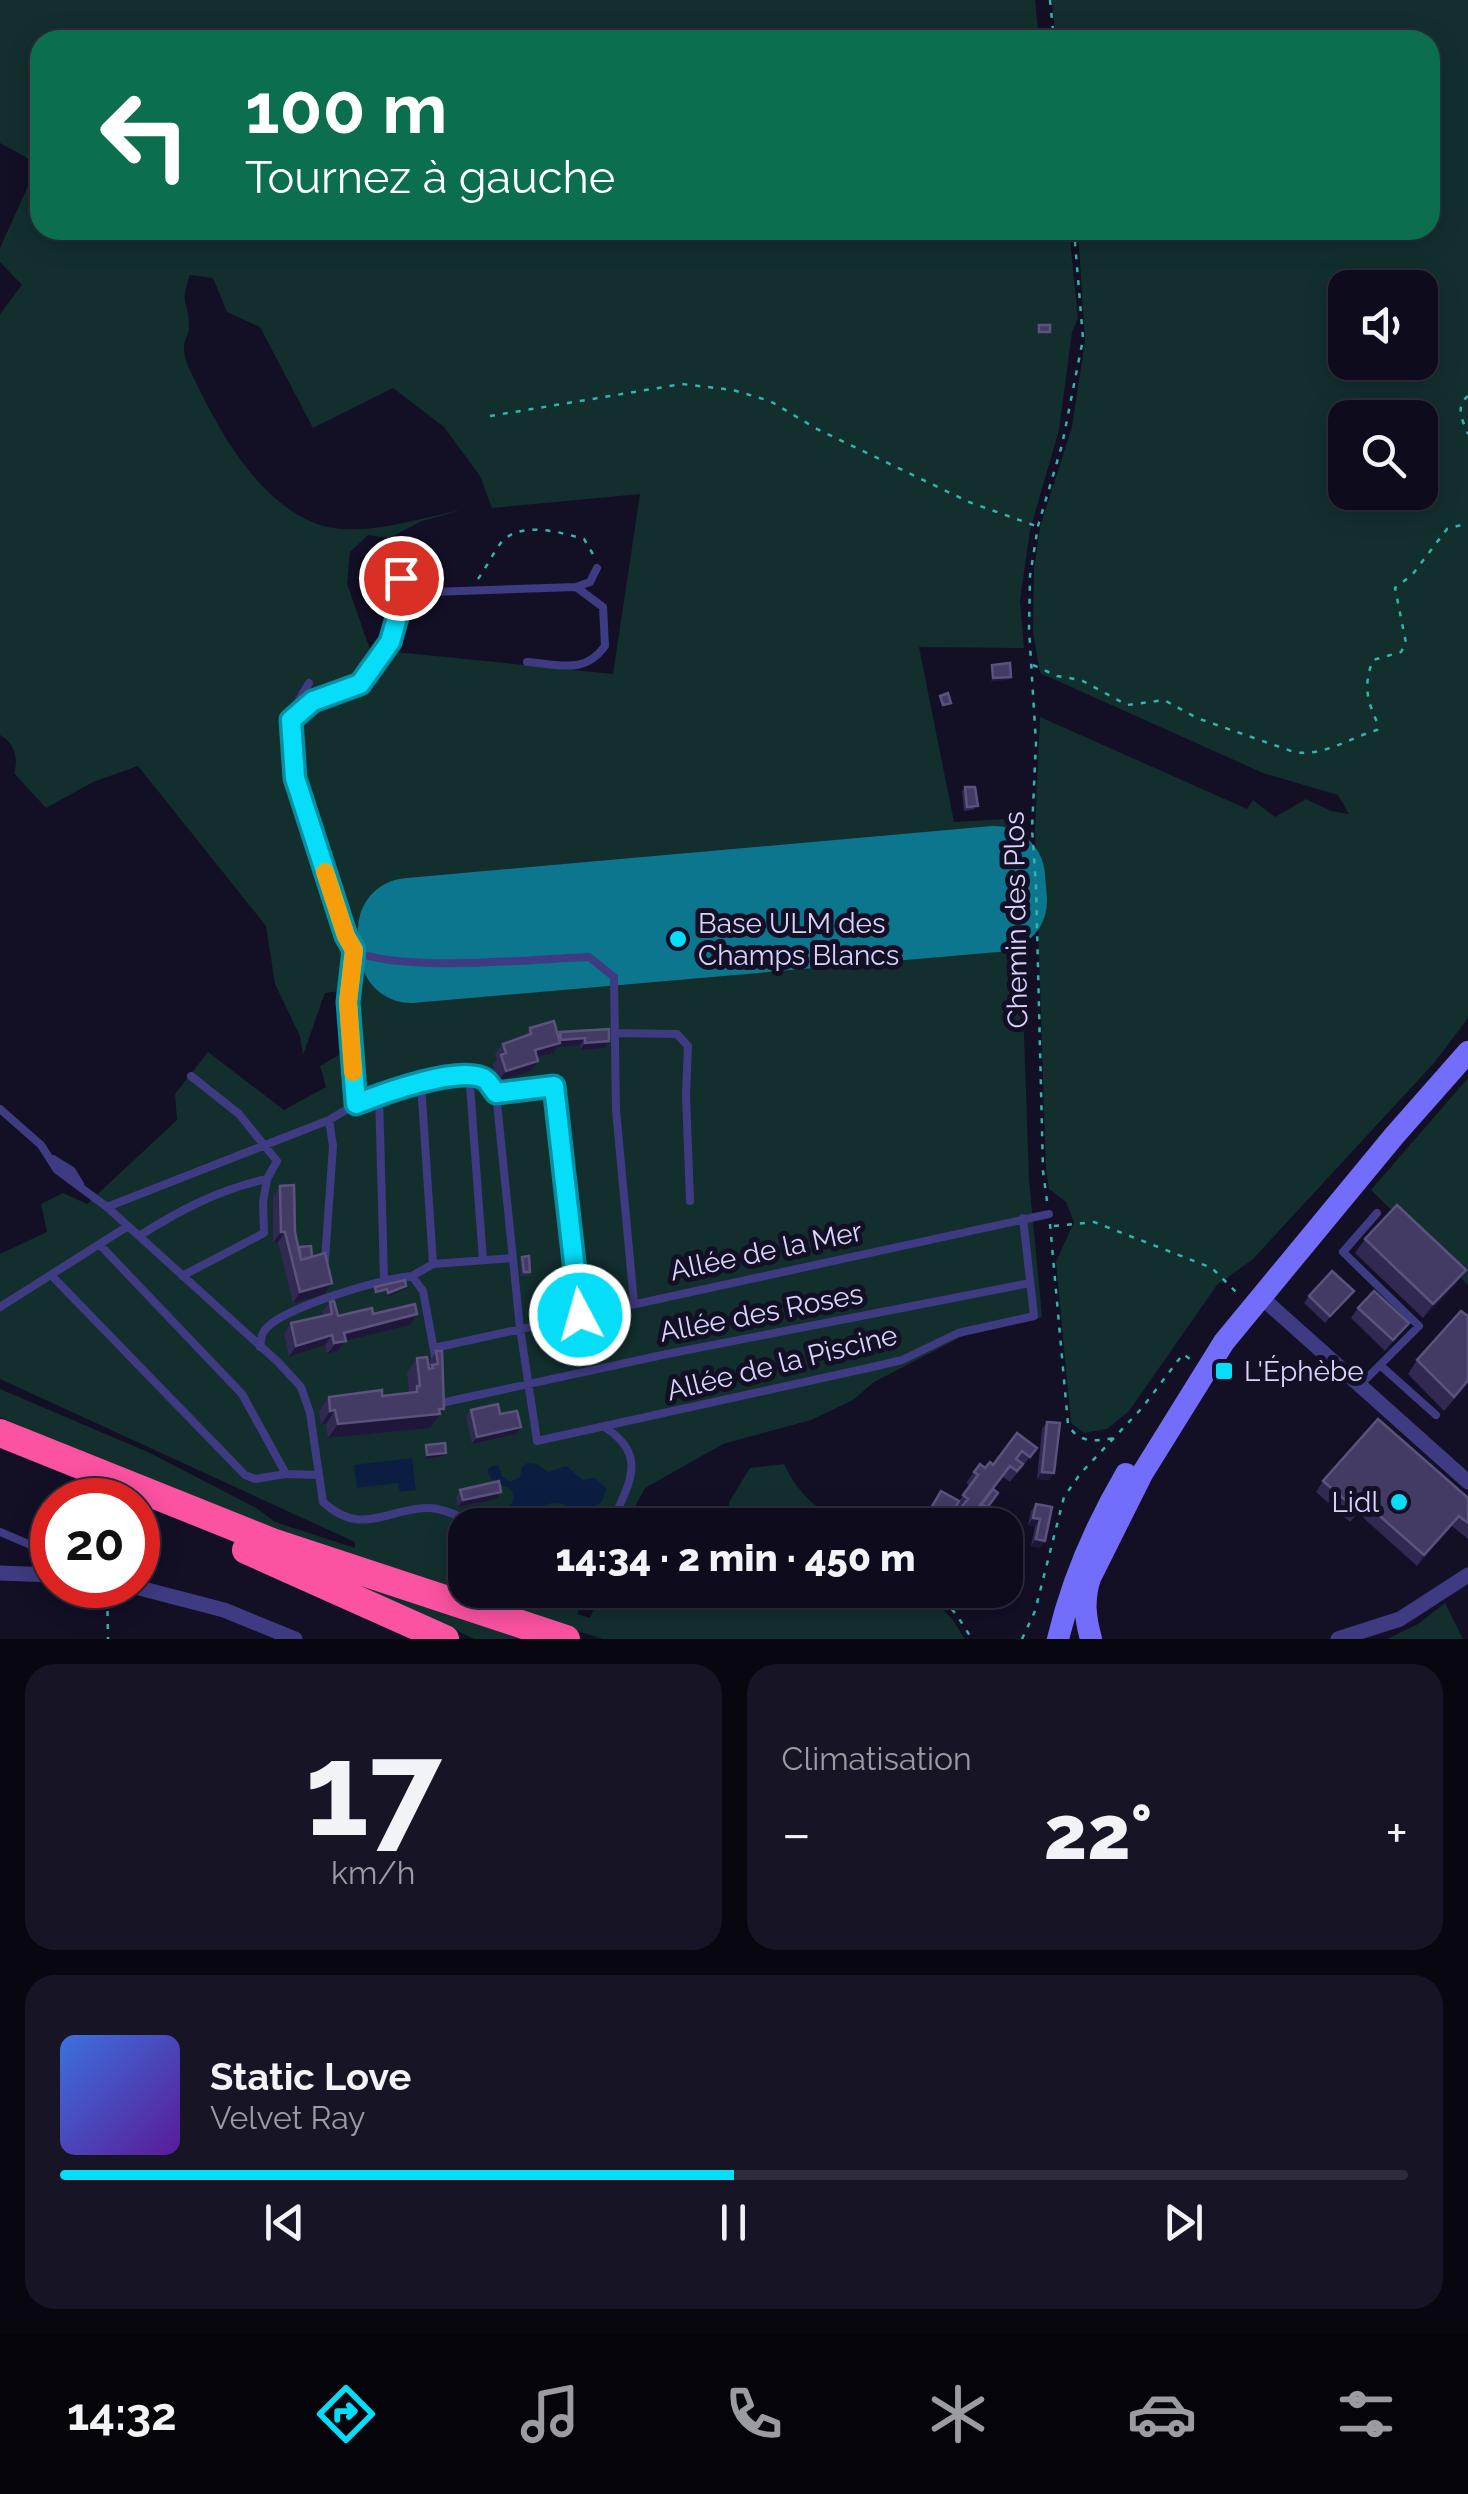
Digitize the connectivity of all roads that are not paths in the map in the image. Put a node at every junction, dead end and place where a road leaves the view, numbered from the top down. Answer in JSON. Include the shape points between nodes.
{"nodes":[{"id":1,"x":403,"y":568,"type":"dead end"},
{"id":2,"x":597,"y":568,"type":"road end"},
{"id":3,"x":576,"y":587,"type":"junction"},
{"id":4,"x":404,"y":593,"type":"junction"},
{"id":5,"x":527,"y":662,"type":"dead end"},
{"id":6,"x":309,"y":683,"type":"dead end"},
{"id":7,"x":291,"y":720,"type":"junction"},
{"id":8,"x":354,"y":950,"type":"junction"},
{"id":9,"x":616,"y":1033,"type":"junction"},
{"id":10,"x":1468,"y":1052,"type":"edge"},
{"id":11,"x":469,"y":1074,"type":"junction"},
{"id":12,"x":191,"y":1076,"type":"dead end"},
{"id":13,"x":421,"y":1084,"type":"junction"},
{"id":14,"x":496,"y":1093,"type":"junction"},
{"id":15,"x":379,"y":1095,"type":"junction"},
{"id":16,"x":356,"y":1104,"type":"junction"},
{"id":17,"x":0,"y":1108,"type":"edge"},
{"id":18,"x":329,"y":1120,"type":"junction"},
{"id":19,"x":1394,"y":1136,"type":"junction"},
{"id":20,"x":264,"y":1144,"type":"junction"},
{"id":21,"x":268,"y":1178,"type":"junction"},
{"id":22,"x":690,"y":1200,"type":"dead end"},
{"id":23,"x":108,"y":1206,"type":"junction"},
{"id":24,"x":1377,"y":1213,"type":"dead end"},
{"id":25,"x":1049,"y":1214,"type":"road end"},
{"id":26,"x":1022,"y":1218,"type":"junction"},
{"id":27,"x":128,"y":1226,"type":"junction"},
{"id":28,"x":139,"y":1236,"type":"junction"},
{"id":29,"x":100,"y":1245,"type":"junction"},
{"id":30,"x":512,"y":1258,"type":"junction"},
{"id":31,"x":484,"y":1260,"type":"junction"},
{"id":32,"x":433,"y":1264,"type":"junction"},
{"id":33,"x":324,"y":1270,"type":"edge"},
{"id":34,"x":52,"y":1276,"type":"junction"},
{"id":35,"x":182,"y":1276,"type":"junction"},
{"id":36,"x":412,"y":1276,"type":"junction"},
{"id":37,"x":384,"y":1278,"type":"junction"},
{"id":38,"x":328,"y":1283,"type":"edge"},
{"id":39,"x":1030,"y":1283,"type":"junction"},
{"id":40,"x":331,"y":1296,"type":"junction"},
{"id":41,"x":1251,"y":1297,"type":"junction"},
{"id":42,"x":634,"y":1302,"type":"junction"},
{"id":43,"x":0,"y":1307,"type":"edge"},
{"id":44,"x":580,"y":1315,"type":"junction"},
{"id":45,"x":520,"y":1328,"type":"junction"},
{"id":46,"x":260,"y":1346,"type":"junction"},
{"id":47,"x":434,"y":1348,"type":"junction"},
{"id":48,"x":1380,"y":1365,"type":"junction"},
{"id":49,"x":436,"y":1366,"type":"edge"},
{"id":50,"x":439,"y":1384,"type":"edge"},
{"id":51,"x":528,"y":1384,"type":"junction"},
{"id":52,"x":1358,"y":1387,"type":"junction"},
{"id":53,"x":1436,"y":1416,"type":"dead end"},
{"id":54,"x":606,"y":1428,"type":"junction"},
{"id":55,"x":0,"y":1437,"type":"edge"},
{"id":56,"x":286,"y":1474,"type":"junction"},
{"id":57,"x":319,"y":1475,"type":"junction"},
{"id":58,"x":87,"y":1478,"type":"edge"},
{"id":59,"x":1468,"y":1482,"type":"edge"},
{"id":60,"x":618,"y":1508,"type":"edge"},
{"id":61,"x":160,"y":1512,"type":"edge"},
{"id":62,"x":448,"y":1513,"type":"edge"},
{"id":63,"x":0,"y":1532,"type":"edge"},
{"id":64,"x":30,"y":1545,"type":"edge"},
{"id":65,"x":273,"y":1562,"type":"junction"},
{"id":66,"x":0,"y":1573,"type":"edge"},
{"id":67,"x":30,"y":1574,"type":"edge"},
{"id":68,"x":1468,"y":1575,"type":"edge"},
{"id":69,"x":160,"y":1593,"type":"edge"},
{"id":70,"x":295,"y":1639,"type":"edge"},
{"id":71,"x":424,"y":1639,"type":"edge"},
{"id":72,"x":445,"y":1639,"type":"edge"},
{"id":73,"x":566,"y":1639,"type":"edge"},
{"id":74,"x":1058,"y":1639,"type":"edge"},
{"id":75,"x":1091,"y":1639,"type":"edge"},
{"id":76,"x":1338,"y":1639,"type":"edge"}],
"edges":[{"from":1,"to":4,"type":"lane"},
{"from":2,"to":3,"type":"lane","via":[[590,582]]},
{"from":3,"to":4,"type":"lane"},
{"from":3,"to":5,"type":"lane","via":[[603,607],[606,646],[584,666]]},
{"from":4,"to":7,"type":"lane","via":[[390,642],[360,684],[313,701]]},
{"from":6,"to":7,"type":"lane"},
{"from":7,"to":8,"type":"lane","via":[[295,778]]},
{"from":8,"to":9,"type":"lane","via":[[373,960],[410,962],[589,957],[614,977]]},
{"from":8,"to":16,"type":"lane","via":[[348,1002]]},
{"from":9,"to":22,"type":"lane","via":[[677,1034],[688,1046]]},
{"from":9,"to":42,"type":"lane","via":[[616,1110]]},
{"from":10,"to":19,"type":"street"},
{"from":11,"to":13,"type":"lane"},
{"from":11,"to":14,"type":"lane","via":[[487,1080]]},
{"from":11,"to":31,"type":"lane"},
{"from":12,"to":20,"type":"lane","via":[[240,1114]]},
{"from":13,"to":15,"type":"lane"},
{"from":13,"to":32,"type":"lane"},
{"from":14,"to":30,"type":"lane"},
{"from":14,"to":44,"type":"lane","via":[[554,1086]]},
{"from":15,"to":16,"type":"lane"},
{"from":15,"to":37,"type":"lane"},
{"from":16,"to":18,"type":"lane"},
{"from":17,"to":23,"type":"lane"},
{"from":18,"to":20,"type":"lane"},
{"from":18,"to":33,"type":"lane"},
{"from":19,"to":41,"type":"street"},
{"from":19,"to":41,"type":"street"},
{"from":20,"to":21,"type":"lane","via":[[278,1161]]},
{"from":20,"to":23,"type":"lane"},
{"from":21,"to":28,"type":"lane","via":[[182,1208]]},
{"from":21,"to":35,"type":"lane","via":[[264,1233]]},
{"from":23,"to":27,"type":"lane"},
{"from":24,"to":48,"type":"lane","via":[[1343,1252],[1419,1326]]},
{"from":25,"to":26,"type":"lane","name":"Allée de la Mer"},
{"from":26,"to":39,"type":"lane"},
{"from":26,"to":42,"type":"lane","name":"Allée de la Mer"},
{"from":27,"to":28,"type":"lane"},
{"from":27,"to":29,"type":"lane"},
{"from":28,"to":35,"type":"lane"},
{"from":29,"to":34,"type":"lane"},
{"from":29,"to":56,"type":"lane","via":[[242,1394]]},
{"from":30,"to":31,"type":"lane"},
{"from":30,"to":45,"type":"lane"},
{"from":31,"to":32,"type":"lane"},
{"from":32,"to":36,"type":"lane"},
{"from":34,"to":43,"type":"lane"},
{"from":34,"to":56,"type":"lane","via":[[245,1474]]},
{"from":35,"to":46,"type":"lane"},
{"from":36,"to":37,"type":"lane"},
{"from":36,"to":47,"type":"lane","via":[[423,1291]]},
{"from":37,"to":40,"type":"lane"},
{"from":38,"to":40,"type":"lane"},
{"from":39,"to":51,"type":"lane","name":"Allée des Roses"},
{"from":39,"to":54,"type":"lane","name":"Allée de la Piscine","via":[[1034,1316],[958,1333],[902,1360]]},
{"from":40,"to":46,"type":"lane","via":[[271,1324]]},
{"from":41,"to":52,"type":"street"},
{"from":41,"to":74,"type":"street","via":[[1195,1362],[1093,1535]]},
{"from":41,"to":75,"type":"street","via":[[1126,1504],[1090,1578],[1085,1616]]},
{"from":42,"to":44,"type":"lane","name":"Allée de la Mer"},
{"from":44,"to":45,"type":"lane","name":"Allée de la Mer"},
{"from":45,"to":47,"type":"lane","name":"Allée de la Mer"},
{"from":45,"to":51,"type":"lane"},
{"from":46,"to":57,"type":"lane","via":[[301,1387]]},
{"from":47,"to":49,"type":"lane"},
{"from":48,"to":52,"type":"lane"},
{"from":48,"to":53,"type":"lane"},
{"from":50,"to":51,"type":"lane","name":"Allée des Roses","via":[[441,1403]]},
{"from":51,"to":54,"type":"lane","name":"Allée de la Piscine","via":[[537,1441]]},
{"from":52,"to":59,"type":"street"},
{"from":54,"to":60,"type":"lane","via":[[629,1449],[632,1461]]},
{"from":55,"to":58,"type":"highway"},
{"from":55,"to":73,"type":"highway","via":[[257,1536]]},
{"from":56,"to":57,"type":"lane"},
{"from":57,"to":62,"type":"lane","via":[[323,1502],[360,1522],[430,1507]]},
{"from":61,"to":65,"type":"highway"},
{"from":63,"to":64,"type":"lane"},
{"from":65,"to":71,"type":"highway"},
{"from":65,"to":72,"type":"highway"},
{"from":66,"to":67,"type":"street"},
{"from":68,"to":76,"type":"street","via":[[1400,1618]]},
{"from":69,"to":70,"type":"street"}]}
